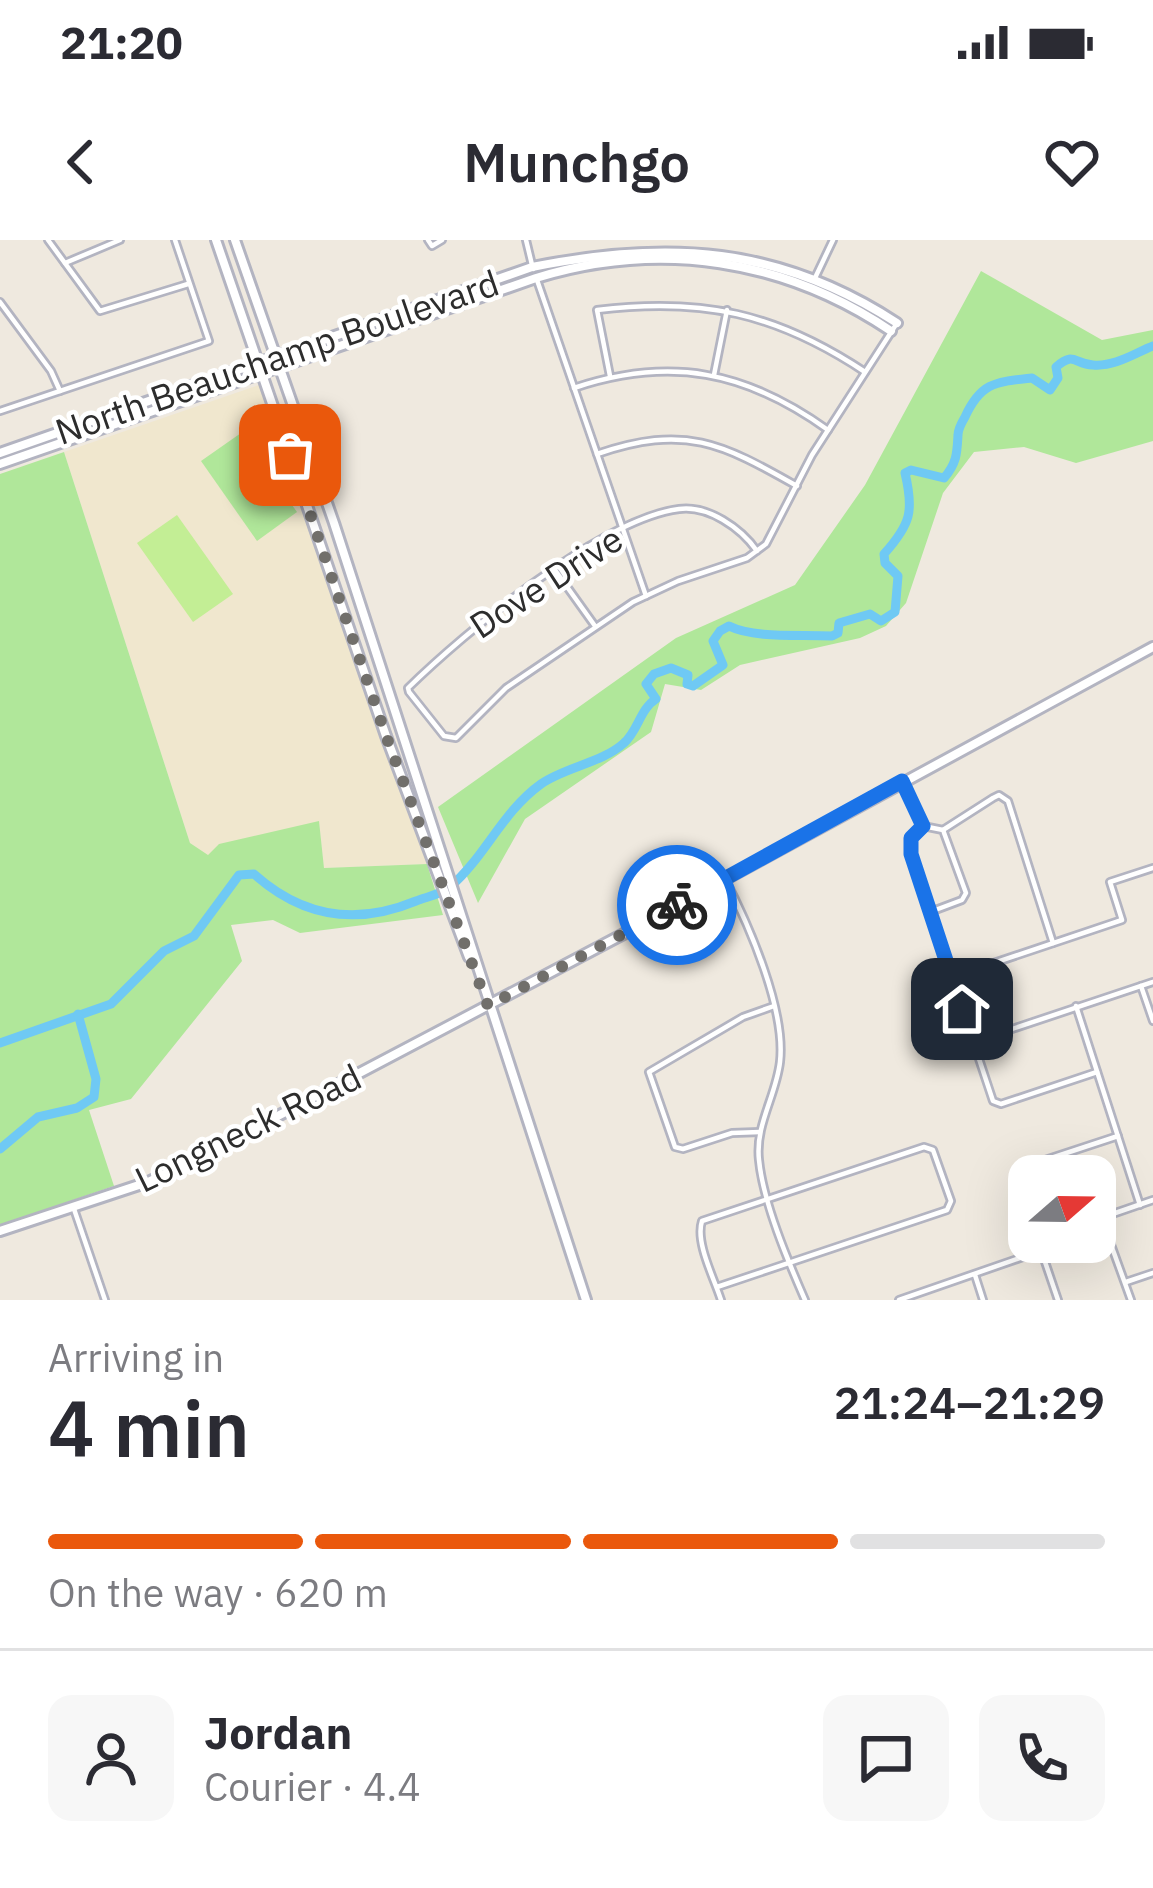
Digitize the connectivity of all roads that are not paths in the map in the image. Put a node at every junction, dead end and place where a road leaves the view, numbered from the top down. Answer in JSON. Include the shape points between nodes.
{"nodes":[{"id":1,"x":48,"y":240,"type":"edge"},
{"id":2,"x":120,"y":240,"type":"edge"},
{"id":3,"x":175,"y":240,"type":"edge"},
{"id":4,"x":216,"y":240,"type":"edge"},
{"id":5,"x":236,"y":240,"type":"edge"},
{"id":6,"x":442,"y":240,"type":"edge"},
{"id":7,"x":526,"y":240,"type":"edge"},
{"id":8,"x":833,"y":240,"type":"edge"},
{"id":9,"x":430,"y":243,"type":"edge"},
{"id":10,"x":65,"y":263,"type":"junction"},
{"id":11,"x":534,"y":272,"type":"junction"},
{"id":12,"x":813,"y":282,"type":"junction"},
{"id":13,"x":189,"y":283,"type":"junction"},
{"id":14,"x":0,"y":302,"type":"edge"},
{"id":15,"x":727,"y":310,"type":"junction"},
{"id":16,"x":894,"y":327,"type":"joint"},
{"id":17,"x":274,"y":358,"type":"junction"},
{"id":18,"x":258,"y":364,"type":"junction"},
{"id":19,"x":278,"y":369,"type":"junction"},
{"id":20,"x":865,"y":372,"type":"junction"},
{"id":21,"x":262,"y":375,"type":"junction"},
{"id":22,"x":714,"y":375,"type":"junction"},
{"id":23,"x":610,"y":376,"type":"junction"},
{"id":24,"x":574,"y":388,"type":"junction"},
{"id":25,"x":60,"y":392,"type":"junction"},
{"id":26,"x":0,"y":411,"type":"edge"},
{"id":27,"x":828,"y":430,"type":"junction"},
{"id":28,"x":0,"y":454,"type":"edge"},
{"id":29,"x":597,"y":454,"type":"junction"},
{"id":30,"x":0,"y":464,"type":"edge"},
{"id":31,"x":797,"y":487,"type":"junction"},
{"id":32,"x":623,"y":528,"type":"junction"},
{"id":33,"x":758,"y":551,"type":"junction"},
{"id":34,"x":555,"y":570,"type":"junction"},
{"id":35,"x":646,"y":596,"type":"junction"},
{"id":36,"x":596,"y":626,"type":"junction"},
{"id":37,"x":1153,"y":647,"type":"edge"},
{"id":38,"x":902,"y":781,"type":"junction"},
{"id":39,"x":923,"y":826,"type":"junction"},
{"id":40,"x":943,"y":830,"type":"junction"},
{"id":41,"x":440,"y":863,"type":"junction"},
{"id":42,"x":1153,"y":868,"type":"edge"},
{"id":43,"x":725,"y":879,"type":"junction"},
{"id":44,"x":930,"y":912,"type":"junction"},
{"id":45,"x":1053,"y":943,"type":"junction"},
{"id":46,"x":952,"y":977,"type":"junction"},
{"id":47,"x":1153,"y":982,"type":"edge"},
{"id":48,"x":1141,"y":986,"type":"junction"},
{"id":49,"x":488,"y":1006,"type":"junction"},
{"id":50,"x":774,"y":1006,"type":"junction"},
{"id":51,"x":1076,"y":1006,"type":"junction"},
{"id":52,"x":1153,"y":1021,"type":"edge"},
{"id":53,"x":973,"y":1042,"type":"junction"},
{"id":54,"x":1097,"y":1072,"type":"junction"},
{"id":55,"x":760,"y":1132,"type":"junction"},
{"id":56,"x":1118,"y":1136,"type":"junction"},
{"id":57,"x":1060,"y":1155,"type":"edge"},
{"id":58,"x":769,"y":1197,"type":"junction"},
{"id":59,"x":1153,"y":1200,"type":"edge"},
{"id":60,"x":1140,"y":1205,"type":"junction"},
{"id":61,"x":74,"y":1207,"type":"junction"},
{"id":62,"x":1116,"y":1212,"type":"edge"},
{"id":63,"x":0,"y":1232,"type":"edge"},
{"id":64,"x":1116,"y":1259,"type":"edge"},
{"id":65,"x":791,"y":1263,"type":"junction"},
{"id":66,"x":1012,"y":1263,"type":"edge"},
{"id":67,"x":1045,"y":1263,"type":"edge"},
{"id":68,"x":1153,"y":1273,"type":"edge"},
{"id":69,"x":975,"y":1275,"type":"junction"},
{"id":70,"x":1126,"y":1282,"type":"junction"},
{"id":71,"x":717,"y":1287,"type":"junction"},
{"id":72,"x":909,"y":1298,"type":"edge"},
{"id":73,"x":105,"y":1300,"type":"edge"},
{"id":74,"x":586,"y":1300,"type":"edge"},
{"id":75,"x":721,"y":1300,"type":"edge"},
{"id":76,"x":805,"y":1300,"type":"edge"},
{"id":77,"x":899,"y":1300,"type":"edge"},
{"id":78,"x":983,"y":1300,"type":"edge"},
{"id":79,"x":1058,"y":1300,"type":"edge"},
{"id":80,"x":1132,"y":1300,"type":"edge"}],
"edges":[{"from":1,"to":10,"type":"street"},
{"from":2,"to":10,"type":"street"},
{"from":3,"to":13,"type":"street"},
{"from":4,"to":18,"type":"street"},
{"from":5,"to":17,"type":"street"},
{"from":6,"to":9,"type":"street"},
{"from":7,"to":11,"type":"street"},
{"from":8,"to":12,"type":"street"},
{"from":10,"to":13,"type":"street","via":[[100,311]]},
{"from":11,"to":12,"type":"street","name":"North Beauchamp Boulevard","via":[[623,248],[694,247],[754,257]]},
{"from":11,"to":17,"type":"street","name":"North Beauchamp Boulevard"},
{"from":11,"to":19,"type":"street","name":"North Beauchamp Boulevard"},
{"from":11,"to":24,"type":"street"},
{"from":12,"to":16,"type":"street","name":"North Beauchamp Boulevard"},
{"from":13,"to":25,"type":"street","via":[[209,341]]},
{"from":14,"to":25,"type":"street"},
{"from":15,"to":20,"type":"street","via":[[816,341]]},
{"from":15,"to":22,"type":"street"},
{"from":15,"to":23,"type":"street","via":[[670,303],[597,310]]},
{"from":16,"to":20,"type":"street"},
{"from":17,"to":18,"type":"street","name":"North Beauchamp Boulevard"},
{"from":17,"to":19,"type":"street"},
{"from":18,"to":21,"type":"street"},
{"from":18,"to":28,"type":"street","name":"North Beauchamp Boulevard"},
{"from":19,"to":21,"type":"street","name":"North Beauchamp Boulevard"},
{"from":19,"to":41,"type":"street"},
{"from":20,"to":27,"type":"street"},
{"from":21,"to":30,"type":"street","name":"North Beauchamp Boulevard"},
{"from":21,"to":41,"type":"street","via":[[386,736]]},
{"from":22,"to":23,"type":"street"},
{"from":22,"to":27,"type":"street","via":[[777,398]]},
{"from":23,"to":24,"type":"street"},
{"from":24,"to":29,"type":"street"},
{"from":25,"to":26,"type":"street"},
{"from":27,"to":31,"type":"street"},
{"from":29,"to":31,"type":"street","via":[[650,439],[688,439],[729,449]]},
{"from":29,"to":32,"type":"street"},
{"from":31,"to":33,"type":"street"},
{"from":32,"to":33,"type":"street","name":"Dove Drive","via":[[692,509],[735,527]]},
{"from":32,"to":34,"type":"street","name":"Dove Drive"},
{"from":32,"to":35,"type":"street"},
{"from":33,"to":35,"type":"street"},
{"from":34,"to":36,"type":"street"},
{"from":34,"to":36,"type":"street","name":"Dove Drive","via":[[452,644],[408,688],[445,736],[456,738],[506,688]]},
{"from":35,"to":36,"type":"street"},
{"from":37,"to":38,"type":"street","name":"Longneck Road"},
{"from":38,"to":39,"type":"street"},
{"from":38,"to":43,"type":"street","name":"Longneck Road"},
{"from":39,"to":40,"type":"street"},
{"from":39,"to":44,"type":"street","via":[[910,844]]},
{"from":40,"to":44,"type":"street","via":[[965,897]]},
{"from":40,"to":45,"type":"street","via":[[1004,797]]},
{"from":41,"to":49,"type":"street"},
{"from":42,"to":45,"type":"street","via":[[1110,882],[1122,920]]},
{"from":43,"to":49,"type":"street","name":"Longneck Road"},
{"from":43,"to":50,"type":"street"},
{"from":44,"to":46,"type":"street"},
{"from":45,"to":46,"type":"street"},
{"from":46,"to":53,"type":"street"},
{"from":47,"to":48,"type":"street"},
{"from":48,"to":51,"type":"street"},
{"from":48,"to":52,"type":"street"},
{"from":49,"to":61,"type":"street","name":"Longneck Road","via":[[176,1169]]},
{"from":49,"to":74,"type":"street"},
{"from":50,"to":55,"type":"street","via":[[780,1059]]},
{"from":50,"to":55,"type":"street","via":[[650,1072],[675,1148]]},
{"from":51,"to":53,"type":"street"},
{"from":51,"to":54,"type":"street"},
{"from":53,"to":54,"type":"street","via":[[996,1104]]},
{"from":54,"to":56,"type":"street"},
{"from":55,"to":58,"type":"street"},
{"from":56,"to":57,"type":"street"},
{"from":56,"to":60,"type":"street"},
{"from":58,"to":65,"type":"street"},
{"from":58,"to":65,"type":"street","via":[[931,1147],[950,1208]]},
{"from":58,"to":71,"type":"street","via":[[700,1223]]},
{"from":59,"to":60,"type":"street"},
{"from":60,"to":62,"type":"street"},
{"from":61,"to":63,"type":"street","name":"Longneck Road"},
{"from":61,"to":73,"type":"street"},
{"from":64,"to":70,"type":"street"},
{"from":65,"to":71,"type":"street"},
{"from":65,"to":76,"type":"street"},
{"from":66,"to":69,"type":"street"},
{"from":67,"to":79,"type":"street"},
{"from":68,"to":70,"type":"street"},
{"from":69,"to":72,"type":"street"},
{"from":69,"to":78,"type":"street"},
{"from":70,"to":80,"type":"street"},
{"from":71,"to":75,"type":"street"},
{"from":72,"to":77,"type":"street"}]}
